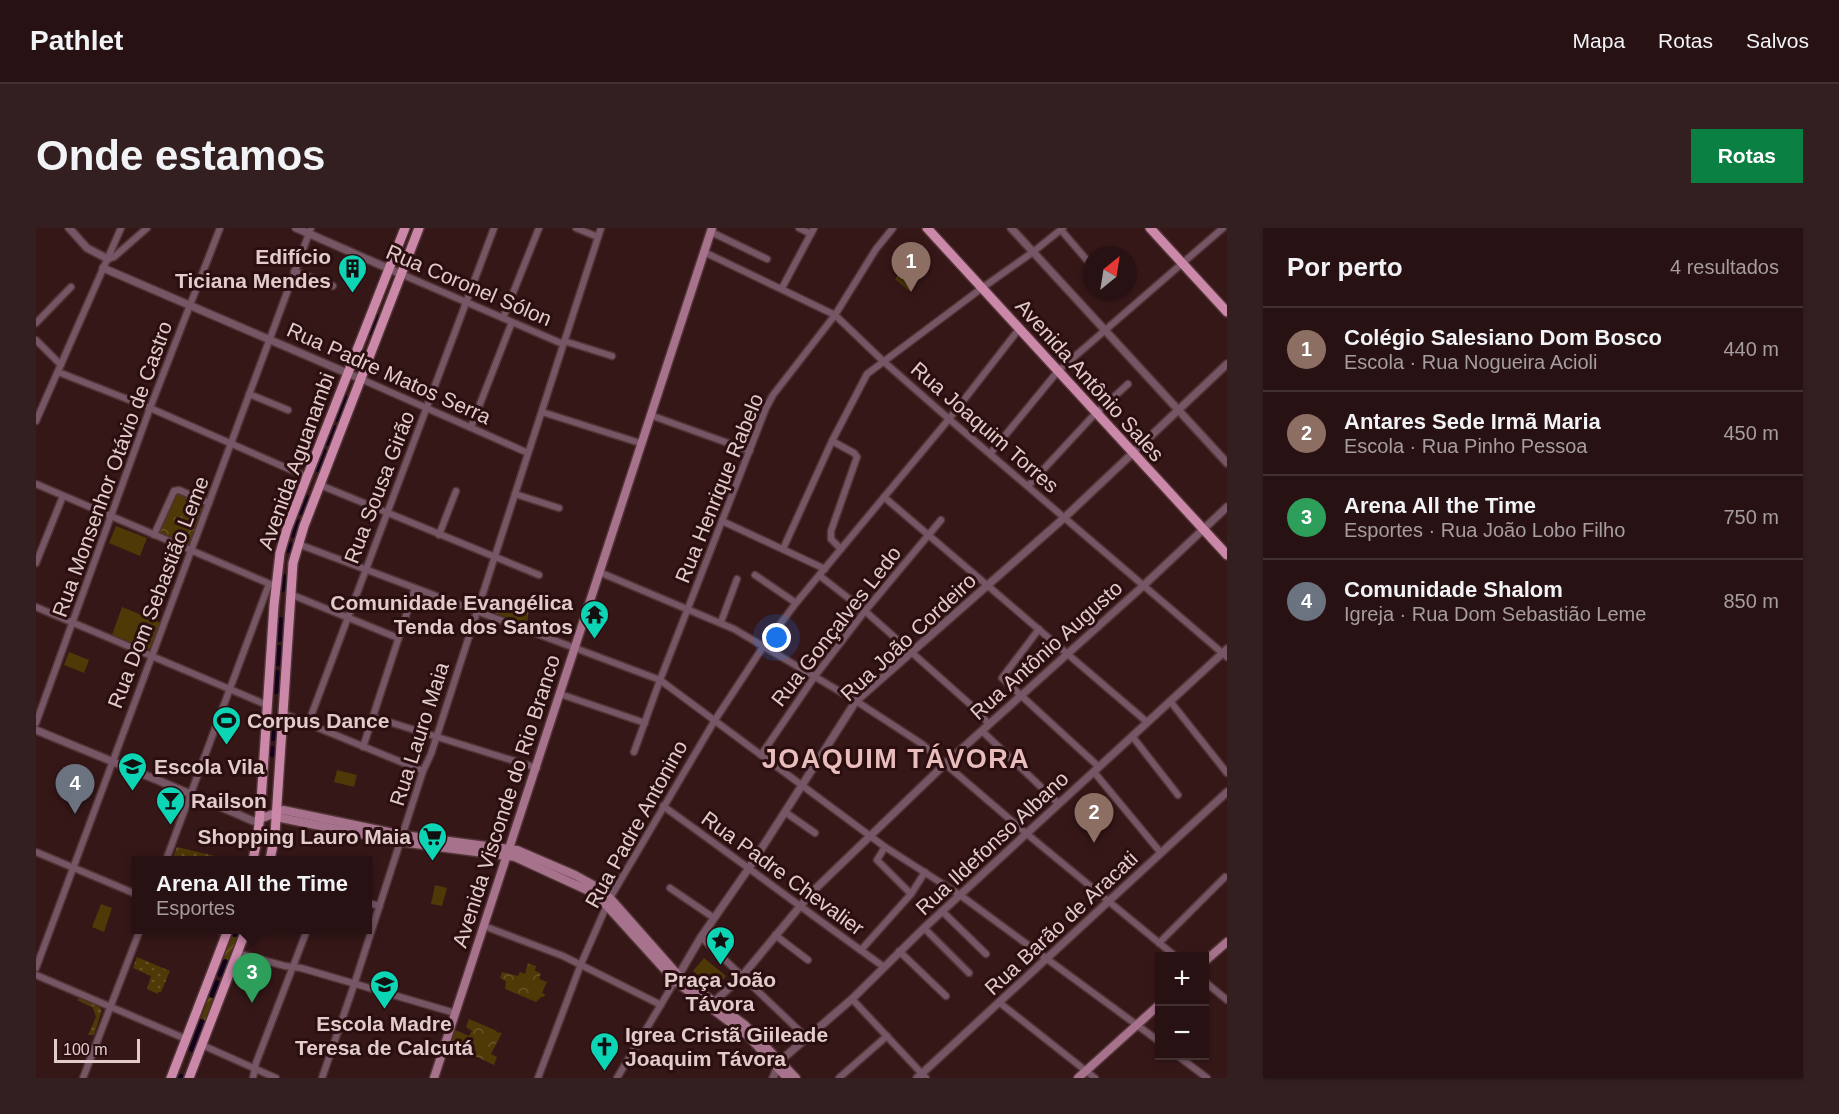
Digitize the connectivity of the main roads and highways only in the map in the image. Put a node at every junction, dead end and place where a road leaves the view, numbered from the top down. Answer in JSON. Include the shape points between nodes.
{"nodes":[{"id":1,"x":405,"y":228,"type":"edge"},
{"id":2,"x":419,"y":228,"type":"edge"},
{"id":3,"x":927,"y":228,"type":"edge"},
{"id":4,"x":1150,"y":228,"type":"edge"},
{"id":5,"x":711,"y":230,"type":"edge"},
{"id":6,"x":1225,"y":305,"type":"edge"},
{"id":7,"x":1227,"y":555,"type":"edge"},
{"id":8,"x":276,"y":815,"type":"junction"},
{"id":9,"x":260,"y":819,"type":"junction"},
{"id":10,"x":508,"y":852,"type":"junction"},
{"id":11,"x":254,"y":856,"type":"edge"},
{"id":12,"x":271,"y":856,"type":"edge"},
{"id":13,"x":223,"y":934,"type":"edge"},
{"id":14,"x":244,"y":934,"type":"edge"},
{"id":15,"x":1227,"y":942,"type":"edge"},
{"id":16,"x":1209,"y":958,"type":"edge"},
{"id":17,"x":677,"y":978,"type":"junction"},
{"id":18,"x":1158,"y":1006,"type":"edge"},
{"id":19,"x":743,"y":1028,"type":"junction"},
{"id":20,"x":779,"y":1064,"type":"junction"},
{"id":21,"x":171,"y":1078,"type":"edge"},
{"id":22,"x":189,"y":1078,"type":"edge"},
{"id":23,"x":434,"y":1078,"type":"edge"},
{"id":24,"x":787,"y":1078,"type":"edge"},
{"id":25,"x":796,"y":1078,"type":"edge"},
{"id":26,"x":1078,"y":1078,"type":"edge"}],
"edges":[{"from":1,"to":9,"type":"main road","name":"Avenida Aguanambi","via":[[307,477],[272,585]]},
{"from":2,"to":8,"type":"main road","name":"Avenida Aguanambi","via":[[293,563]]},
{"from":3,"to":7,"type":"main road","name":"Avenida Antônio Sales"},
{"from":4,"to":6,"type":"main road"},
{"from":5,"to":10,"type":"main road","name":"Avenida Visconde do Rio Branco"},
{"from":8,"to":9,"type":"main road"},
{"from":8,"to":10,"type":"main road","via":[[283,810],[402,838]]},
{"from":8,"to":12,"type":"main road","name":"Avenida Aguanambi"},
{"from":9,"to":11,"type":"main road","name":"Avenida Aguanambi"},
{"from":10,"to":17,"type":"main road","via":[[609,902]]},
{"from":10,"to":23,"type":"main road","name":"Avenida Visconde do Rio Branco"},
{"from":13,"to":21,"type":"main road"},
{"from":14,"to":22,"type":"main road"},
{"from":15,"to":16,"type":"main road"},
{"from":17,"to":19,"type":"main road"},
{"from":17,"to":19,"type":"main road","via":[[715,1001]]},
{"from":18,"to":26,"type":"main road"},
{"from":19,"to":20,"type":"main road"},
{"from":20,"to":24,"type":"main road"},
{"from":20,"to":25,"type":"main road"}]}
